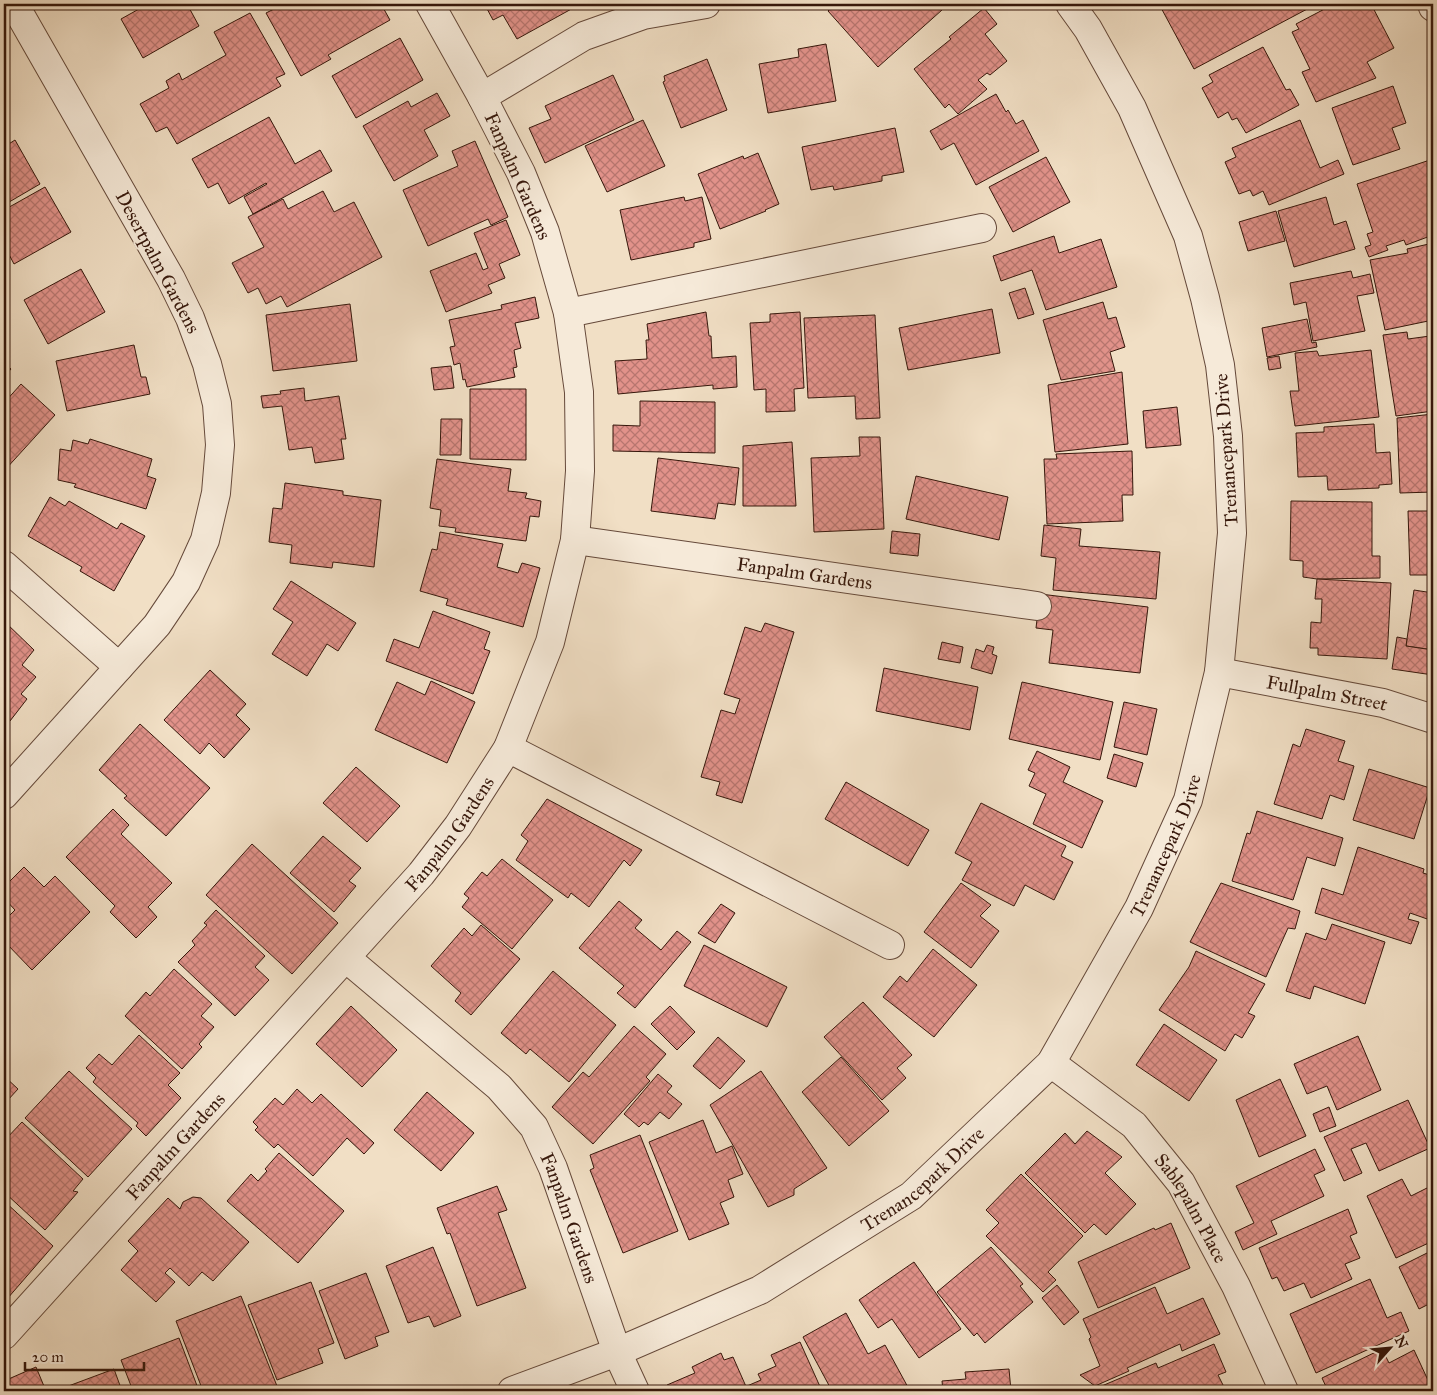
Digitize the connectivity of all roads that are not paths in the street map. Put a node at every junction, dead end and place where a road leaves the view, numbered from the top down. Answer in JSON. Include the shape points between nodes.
{"nodes":[{"id":1,"x":14,"y":4,"type":"edge"},
{"id":2,"x":430,"y":4,"type":"edge"},
{"id":3,"x":706,"y":4,"type":"edge"},
{"id":4,"x":1070,"y":4,"type":"edge"},
{"id":5,"x":1432,"y":4,"type":"edge"},
{"id":6,"x":1433,"y":8,"type":"edge"},
{"id":7,"x":482,"y":96,"type":"junction"},
{"id":8,"x":982,"y":228,"type":"dead end"},
{"id":9,"x":568,"y":313,"type":"junction"},
{"id":10,"x":574,"y":540,"type":"junction"},
{"id":11,"x":4,"y":565,"type":"edge"},
{"id":12,"x":1037,"y":606,"type":"dead end"},
{"id":13,"x":119,"y":667,"type":"junction"},
{"id":14,"x":1219,"y":672,"type":"junction"},
{"id":15,"x":1433,"y":719,"type":"edge"},
{"id":16,"x":508,"y":748,"type":"junction"},
{"id":17,"x":4,"y":795,"type":"edge"},
{"id":18,"x":890,"y":945,"type":"dead end"},
{"id":19,"x":346,"y":958,"type":"junction"},
{"id":20,"x":1051,"y":1063,"type":"junction"},
{"id":21,"x":4,"y":1335,"type":"edge"},
{"id":22,"x":616,"y":1352,"type":"junction"},
{"id":23,"x":512,"y":1391,"type":"edge"},
{"id":24,"x":635,"y":1391,"type":"edge"},
{"id":25,"x":1284,"y":1391,"type":"edge"}],
"edges":[{"from":1,"to":13,"type":"street","name":"Desertpalm Gardens","via":[[171,279],[207,364],[217,404],[220,445],[217,483],[204,540],[177,596],[157,625]]},
{"from":2,"to":7,"type":"street","name":"Fanpalm Gardens"},
{"from":3,"to":7,"type":"street","name":"Fanpalm Gardens","via":[[643,15],[584,36]]},
{"from":4,"to":14,"type":"street","name":"Trenancepark Drive","via":[[1088,29],[1132,108],[1188,236],[1220,365],[1228,436],[1232,533]]},
{"from":5,"to":6,"type":"street"},
{"from":7,"to":9,"type":"street","name":"Fanpalm Gardens","via":[[522,173],[545,232]]},
{"from":8,"to":9,"type":"street"},
{"from":9,"to":10,"type":"street","name":"Fanpalm Gardens","via":[[579,392],[580,471]]},
{"from":10,"to":12,"type":"street","name":"Fanpalm Gardens"},
{"from":10,"to":16,"type":"street","name":"Fanpalm Gardens","via":[[550,642]]},
{"from":11,"to":13,"type":"street"},
{"from":13,"to":17,"type":"street","name":"Desertpalm Gardens"},
{"from":14,"to":15,"type":"street","name":"Fullpalm Street","via":[[1383,703]]},
{"from":14,"to":20,"type":"street","name":"Trenancepark Drive","via":[[1188,800],[1139,908]]},
{"from":16,"to":18,"type":"street"},
{"from":16,"to":19,"type":"street","name":"Fanpalm Gardens","via":[[458,826],[422,874]]},
{"from":19,"to":21,"type":"street","name":"Fanpalm Gardens"},
{"from":19,"to":22,"type":"street","name":"Fanpalm Gardens","via":[[499,1088],[534,1127],[553,1168]]},
{"from":20,"to":22,"type":"street","name":"Trenancepark Drive","via":[[911,1196],[760,1290]]},
{"from":20,"to":25,"type":"street","name":"Sablepalm Place","via":[[1134,1125],[1181,1182],[1236,1286]]},
{"from":22,"to":23,"type":"street","name":"Trenancepark Drive"},
{"from":22,"to":24,"type":"street","name":"Fanpalm Gardens"}]}
